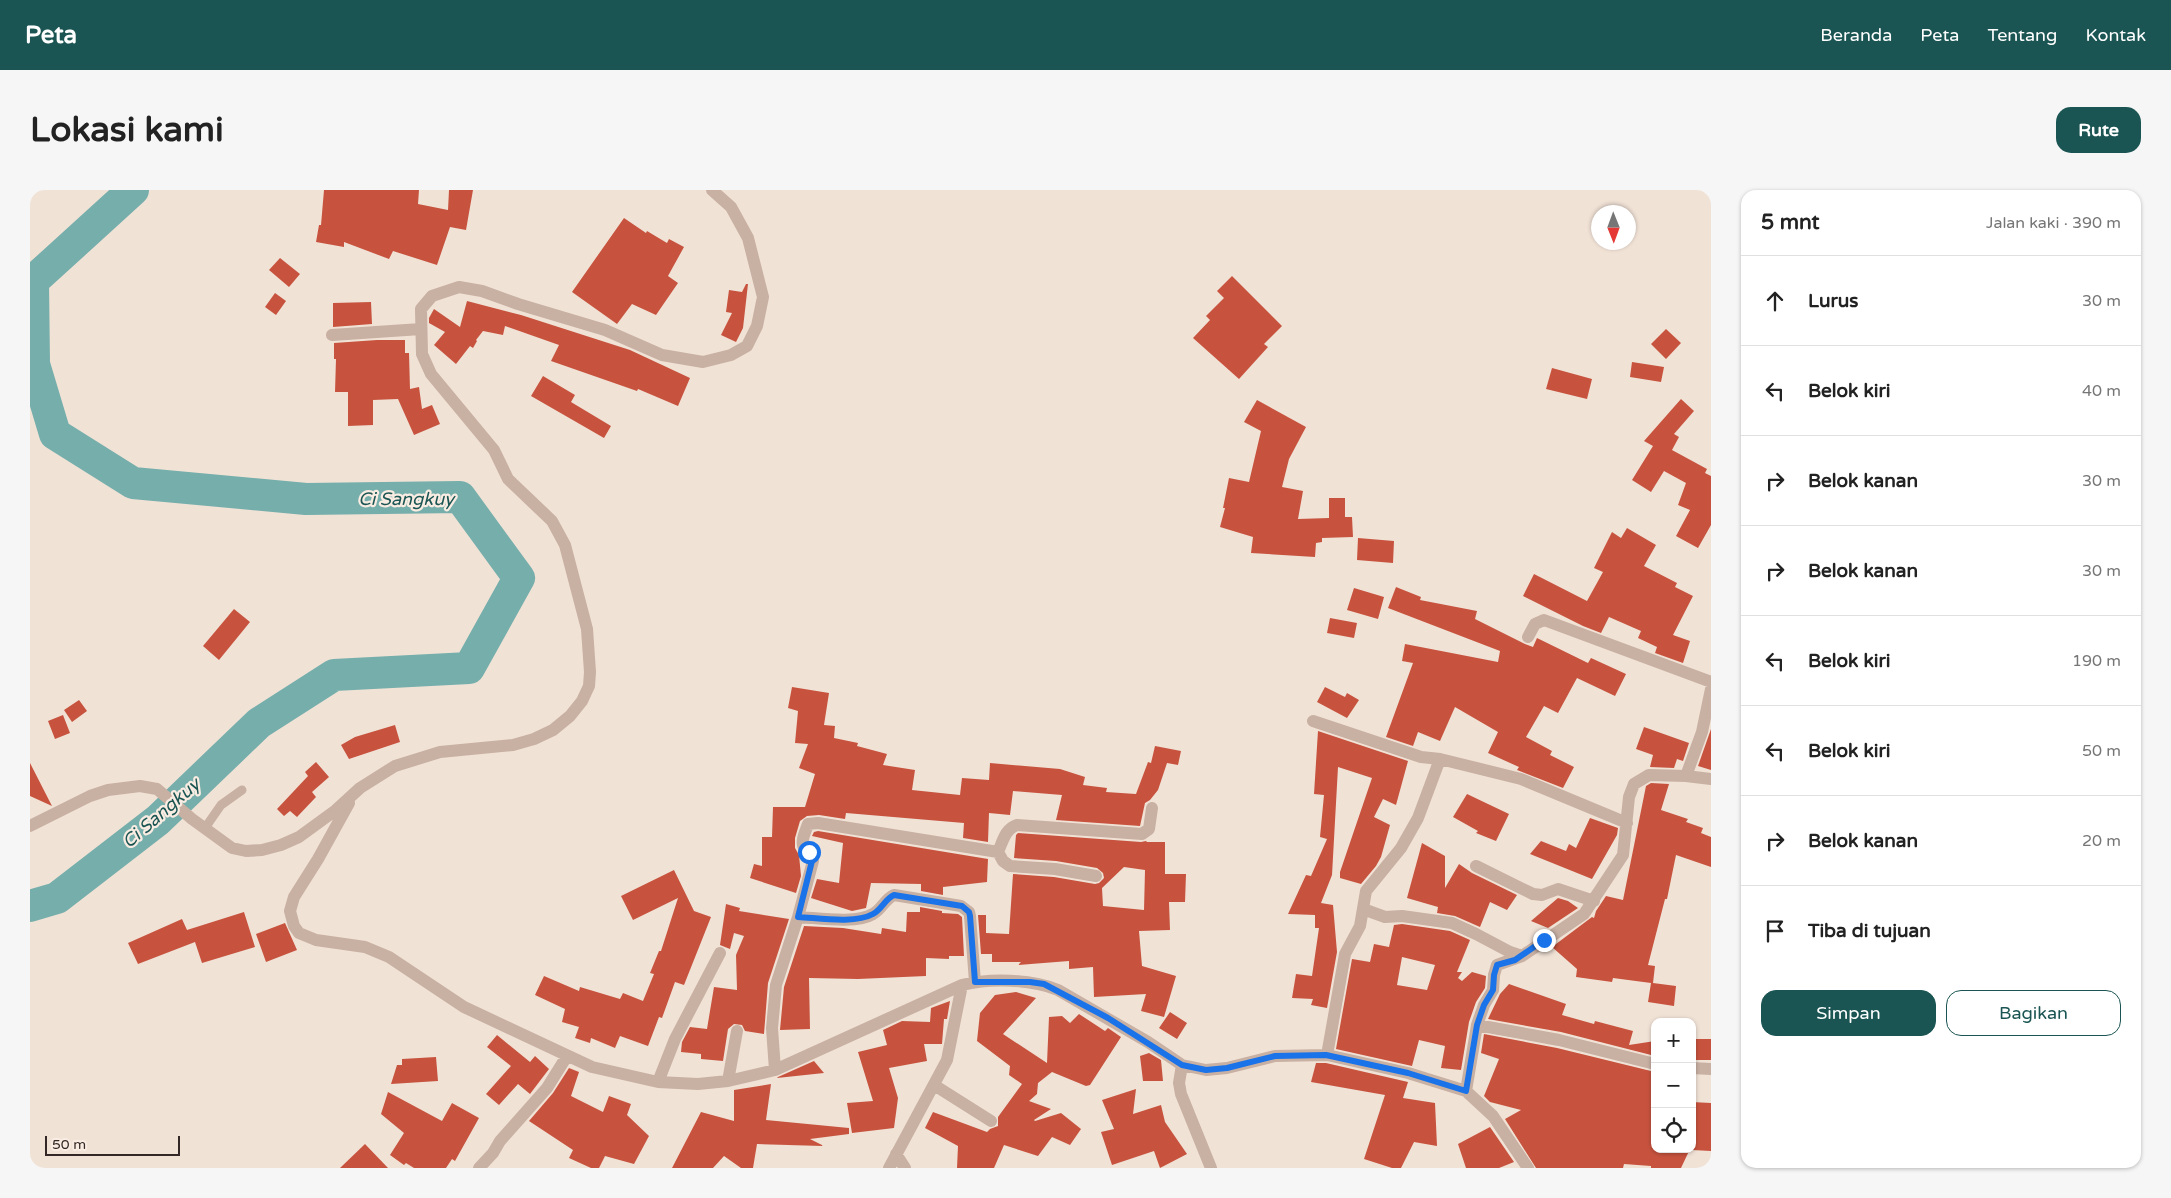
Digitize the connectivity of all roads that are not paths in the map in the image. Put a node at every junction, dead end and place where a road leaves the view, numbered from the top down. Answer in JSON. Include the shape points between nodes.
{"nodes":[{"id":1,"x":712,"y":190,"type":"edge"},
{"id":2,"x":421,"y":329,"type":"junction"},
{"id":3,"x":332,"y":335,"type":"dead end"},
{"id":4,"x":1528,"y":636,"type":"dead end"},
{"id":5,"x":1711,"y":682,"type":"edge"},
{"id":6,"x":1711,"y":689,"type":"edge"},
{"id":7,"x":1313,"y":721,"type":"dead end"},
{"id":8,"x":1440,"y":758,"type":"junction"},
{"id":9,"x":1686,"y":776,"type":"junction"},
{"id":10,"x":1711,"y":779,"type":"edge"},
{"id":11,"x":242,"y":790,"type":"dead end"},
{"id":12,"x":354,"y":795,"type":"junction"},
{"id":13,"x":1152,"y":808,"type":"dead end"},
{"id":14,"x":1627,"y":822,"type":"junction"},
{"id":15,"x":30,"y":826,"type":"edge"},
{"id":16,"x":205,"y":828,"type":"junction"},
{"id":17,"x":998,"y":852,"type":"junction"},
{"id":18,"x":1476,"y":866,"type":"dead end"},
{"id":19,"x":1096,"y":876,"type":"dead end"},
{"id":20,"x":1594,"y":900,"type":"junction"},
{"id":21,"x":1363,"y":909,"type":"junction"},
{"id":22,"x":798,"y":917,"type":"junction"},
{"id":23,"x":720,"y":954,"type":"dead end"},
{"id":24,"x":1522,"y":956,"type":"junction"},
{"id":25,"x":975,"y":982,"type":"junction"},
{"id":26,"x":962,"y":985,"type":"junction"},
{"id":27,"x":1477,"y":1025,"type":"junction"},
{"id":28,"x":737,"y":1030,"type":"dead end"},
{"id":29,"x":1326,"y":1055,"type":"junction"},
{"id":30,"x":567,"y":1056,"type":"junction"},
{"id":31,"x":1651,"y":1063,"type":"edge"},
{"id":32,"x":1182,"y":1065,"type":"junction"},
{"id":33,"x":1696,"y":1068,"type":"edge"},
{"id":34,"x":1711,"y":1069,"type":"edge"},
{"id":35,"x":775,"y":1070,"type":"junction"},
{"id":36,"x":728,"y":1081,"type":"junction"},
{"id":37,"x":658,"y":1082,"type":"junction"},
{"id":38,"x":934,"y":1085,"type":"junction"},
{"id":39,"x":1466,"y":1091,"type":"junction"},
{"id":40,"x":992,"y":1121,"type":"dead end"},
{"id":41,"x":896,"y":1154,"type":"junction"},
{"id":42,"x":479,"y":1168,"type":"edge"},
{"id":43,"x":890,"y":1168,"type":"edge"},
{"id":44,"x":905,"y":1168,"type":"edge"},
{"id":45,"x":1211,"y":1168,"type":"edge"},
{"id":46,"x":1528,"y":1168,"type":"edge"}],
"edges":[{"from":1,"to":2,"type":"street","via":[[731,208],[748,238],[763,297],[757,326],[746,346],[732,355],[703,362],[662,355],[605,330],[482,291],[459,287],[432,296],[421,309]]},
{"from":2,"to":3,"type":"street"},
{"from":2,"to":12,"type":"street","via":[[422,354],[431,374],[494,450],[508,479],[552,522],[565,544],[587,629],[589,686],[582,701],[554,730],[514,745],[440,752],[395,766],[365,784]]},
{"from":4,"to":5,"type":"street","via":[[1536,624],[1544,620]]},
{"from":6,"to":9,"type":"street","via":[[1702,732]]},
{"from":7,"to":8,"type":"street","via":[[1421,757]]},
{"from":8,"to":14,"type":"street","via":[[1522,779]]},
{"from":8,"to":21,"type":"street","via":[[1418,818],[1401,848],[1366,891]]},
{"from":9,"to":10,"type":"street"},
{"from":9,"to":14,"type":"street","via":[[1649,775],[1641,778],[1631,790]]},
{"from":11,"to":16,"type":"lane","via":[[221,805]]},
{"from":12,"to":16,"type":"street","via":[[299,837],[262,850],[232,848]]},
{"from":12,"to":30,"type":"street","via":[[294,898],[290,911],[299,933],[316,940],[365,947],[389,957],[464,1007]]},
{"from":13,"to":17,"type":"street","via":[[1148,829],[1142,834],[1017,825],[1006,832]]},
{"from":14,"to":20,"type":"street","via":[[1623,856]]},
{"from":15,"to":16,"type":"street","via":[[90,796],[140,786],[156,789]]},
{"from":17,"to":19,"type":"street","via":[[1010,866]]},
{"from":17,"to":22,"type":"street","via":[[809,823],[803,844],[812,861]]},
{"from":18,"to":20,"type":"street","via":[[1533,894],[1542,896],[1558,889]]},
{"from":20,"to":24,"type":"street","via":[[1584,914]]},
{"from":21,"to":24,"type":"street","via":[[1385,917],[1402,916],[1452,923]]},
{"from":21,"to":29,"type":"street","via":[[1360,926],[1345,954]]},
{"from":22,"to":25,"type":"street","via":[[862,918],[874,913],[894,895],[962,906],[970,916]]},
{"from":22,"to":35,"type":"street","via":[[776,985],[772,1028]]},
{"from":23,"to":37,"type":"street","via":[[675,1038]]},
{"from":24,"to":27,"type":"street","via":[[1497,965],[1493,990]]},
{"from":25,"to":26,"type":"street"},
{"from":25,"to":32,"type":"street","via":[[1044,984],[1108,1018]]},
{"from":26,"to":35,"type":"street"},
{"from":26,"to":38,"type":"street","via":[[947,1060]]},
{"from":27,"to":31,"type":"street","via":[[1559,1040]]},
{"from":27,"to":39,"type":"street"},
{"from":28,"to":36,"type":"street"},
{"from":29,"to":32,"type":"street","via":[[1275,1056],[1206,1070]]},
{"from":29,"to":39,"type":"street","via":[[1408,1073]]},
{"from":30,"to":37,"type":"street","via":[[592,1067]]},
{"from":30,"to":42,"type":"street","via":[[547,1088]]},
{"from":32,"to":45,"type":"street","via":[[1179,1083],[1182,1094]]},
{"from":33,"to":34,"type":"street"},
{"from":35,"to":36,"type":"street"},
{"from":36,"to":37,"type":"street","via":[[698,1084]]},
{"from":38,"to":40,"type":"street"},
{"from":38,"to":41,"type":"street"},
{"from":39,"to":46,"type":"street","via":[[1493,1116]]},
{"from":41,"to":43,"type":"street"},
{"from":41,"to":44,"type":"street"}]}
